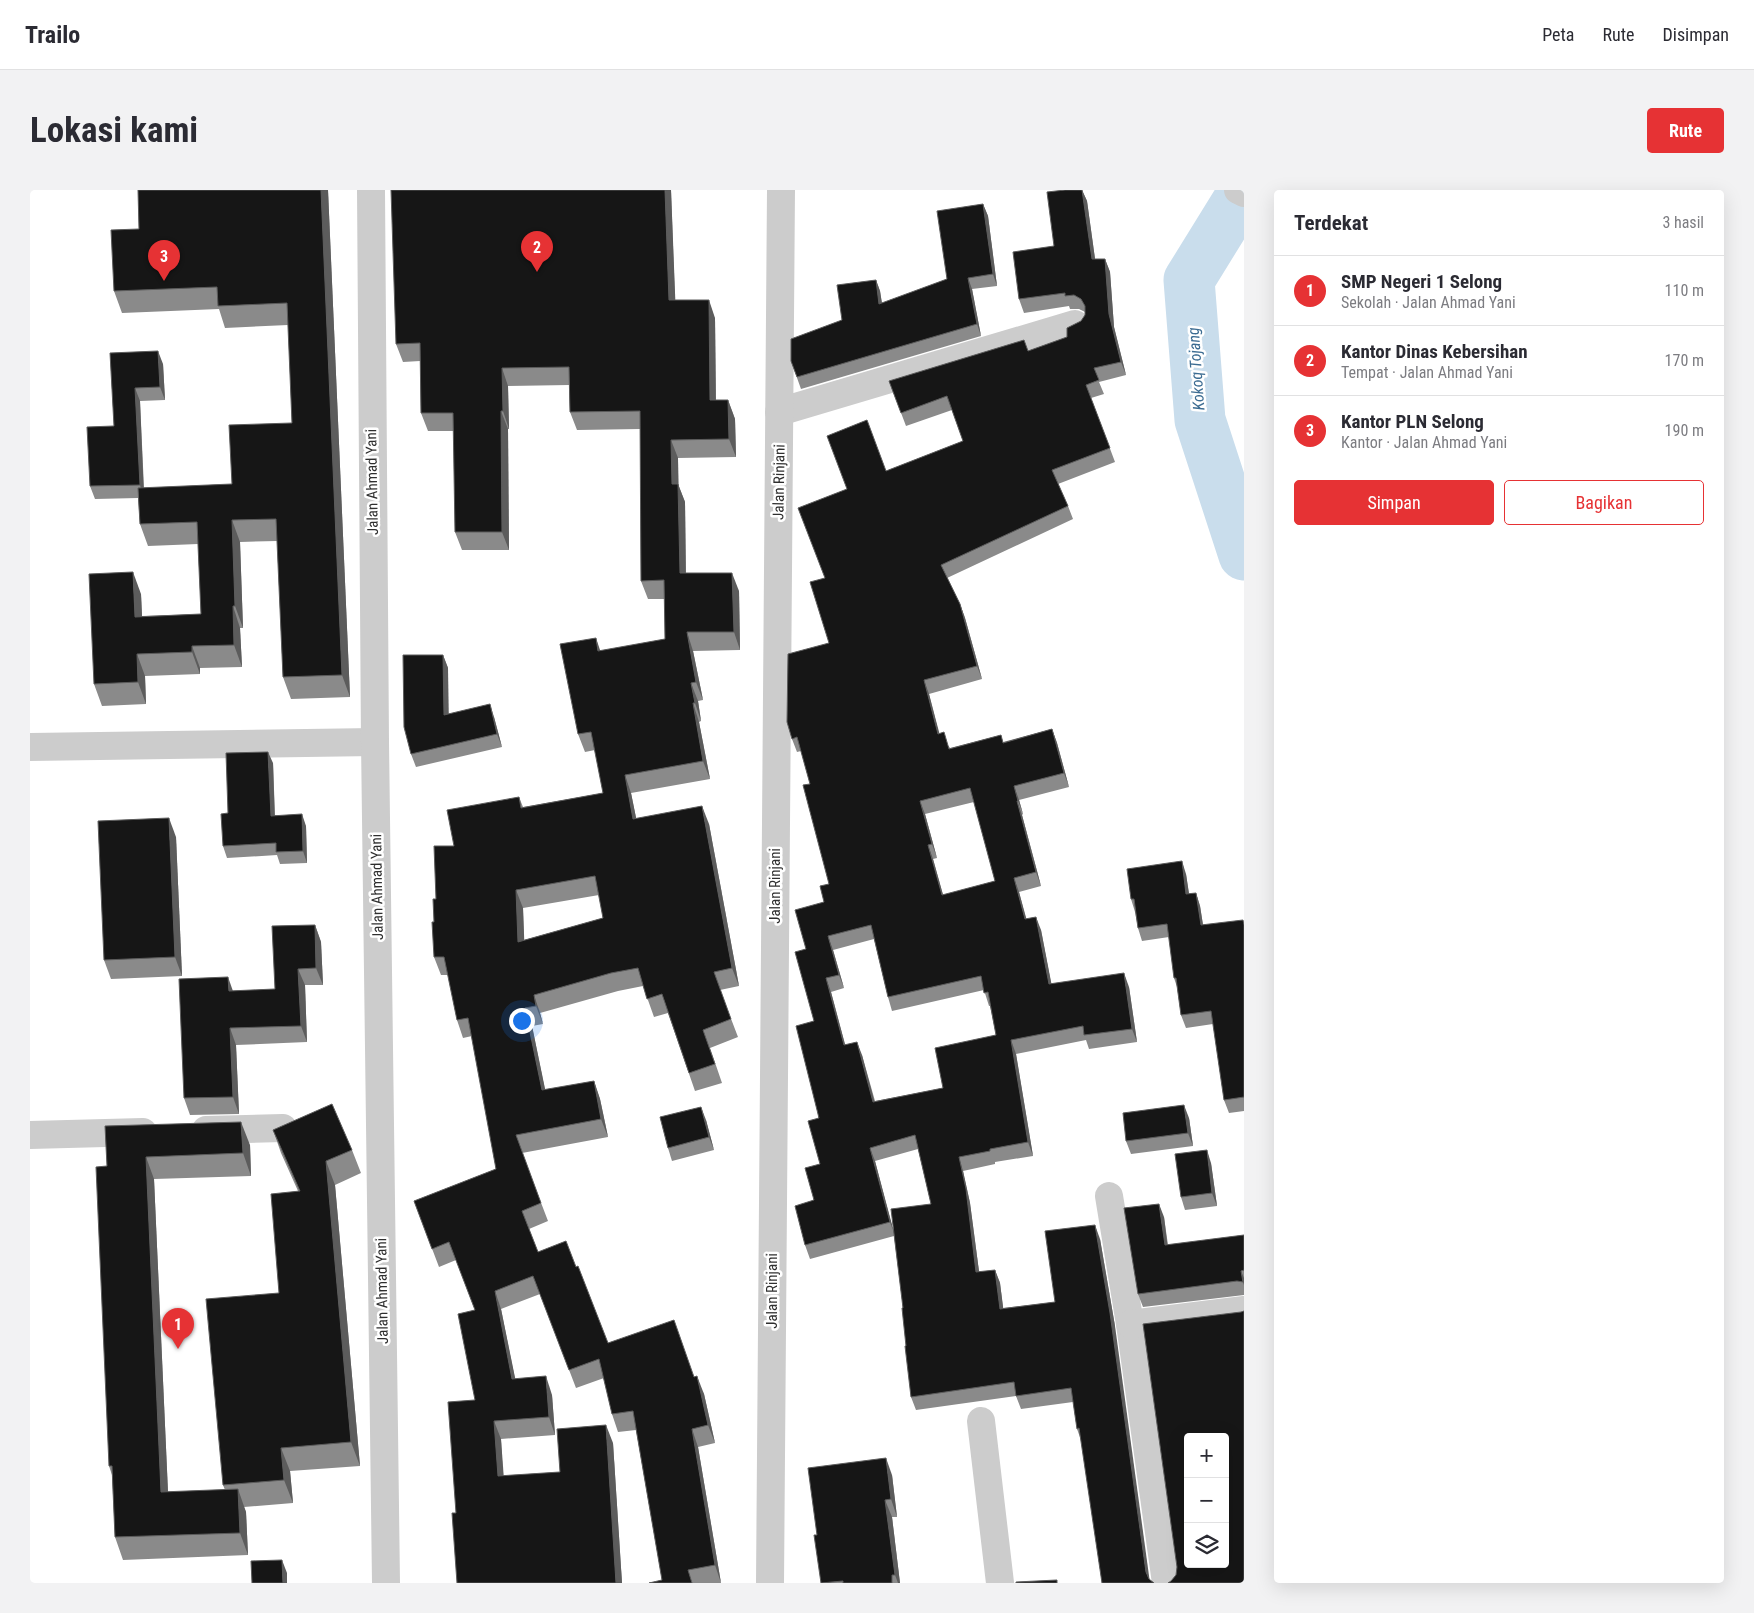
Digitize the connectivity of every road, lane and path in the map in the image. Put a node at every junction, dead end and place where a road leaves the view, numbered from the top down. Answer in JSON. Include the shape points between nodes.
{"nodes":[{"id":1,"x":371,"y":190,"type":"edge"},
{"id":2,"x":781,"y":190,"type":"edge"},
{"id":3,"x":1238,"y":190,"type":"edge"},
{"id":4,"x":1244,"y":193,"type":"edge"},
{"id":5,"x":1075,"y":324,"type":"edge"},
{"id":6,"x":779,"y":412,"type":"junction"},
{"id":7,"x":375,"y":742,"type":"junction"},
{"id":8,"x":30,"y":747,"type":"edge"},
{"id":9,"x":283,"y":1128,"type":"edge"},
{"id":10,"x":30,"y":1135,"type":"edge"},
{"id":11,"x":1109,"y":1196,"type":"dead end"},
{"id":12,"x":1244,"y":1310,"type":"edge"},
{"id":13,"x":1130,"y":1324,"type":"junction"},
{"id":14,"x":981,"y":1421,"type":"dead end"},
{"id":15,"x":386,"y":1583,"type":"edge"},
{"id":16,"x":770,"y":1583,"type":"edge"},
{"id":17,"x":1000,"y":1583,"type":"edge"},
{"id":18,"x":1166,"y":1583,"type":"edge"}],
"edges":[{"from":1,"to":7,"type":"street","name":"Jalan Ahmad Yani"},
{"from":2,"to":6,"type":"street","name":"Jalan Rinjani"},
{"from":3,"to":4,"type":"street"},
{"from":5,"to":6,"type":"street"},
{"from":6,"to":16,"type":"street","name":"Jalan Rinjani"},
{"from":7,"to":8,"type":"street"},
{"from":7,"to":15,"type":"street","name":"Jalan Ahmad Yani"},
{"from":9,"to":10,"type":"street"},
{"from":11,"to":13,"type":"street"},
{"from":12,"to":13,"type":"street"},
{"from":13,"to":18,"type":"street"},
{"from":14,"to":17,"type":"street"}]}
